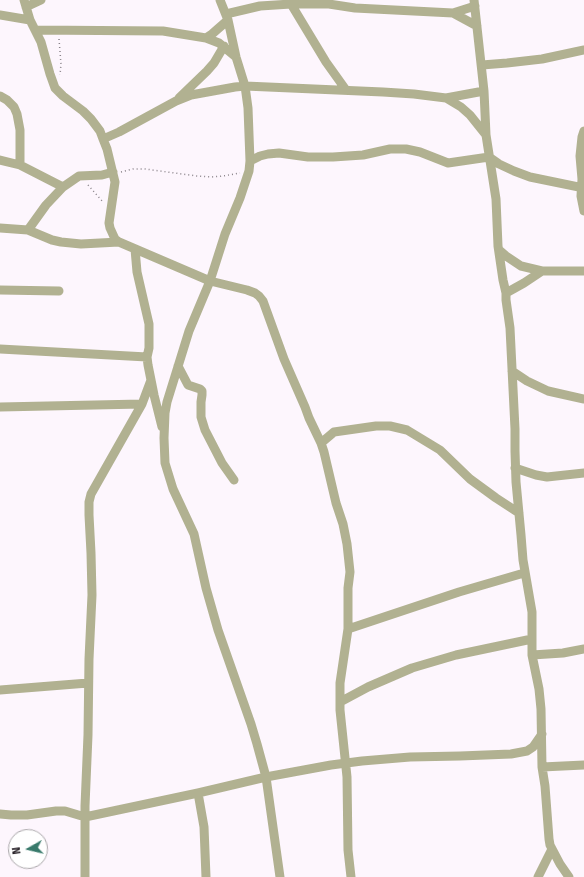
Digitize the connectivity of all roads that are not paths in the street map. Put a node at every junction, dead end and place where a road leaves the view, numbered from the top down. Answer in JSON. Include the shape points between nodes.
{"nodes":[{"id":1,"x":41,"y":0,"type":"edge"},
{"id":2,"x":220,"y":0,"type":"edge"},
{"id":3,"x":289,"y":2,"type":"edge"},
{"id":4,"x":475,"y":3,"type":"edge"},
{"id":5,"x":25,"y":4,"type":"edge"},
{"id":6,"x":453,"y":13,"type":"junction"},
{"id":7,"x":0,"y":15,"type":"edge"},
{"id":8,"x":227,"y":17,"type":"junction"},
{"id":9,"x":30,"y":20,"type":"junction"},
{"id":10,"x":477,"y":26,"type":"junction"},
{"id":11,"x":35,"y":30,"type":"junction"},
{"id":12,"x":206,"y":38,"type":"junction"},
{"id":13,"x":224,"y":46,"type":"junction"},
{"id":14,"x":584,"y":50,"type":"edge"},
{"id":15,"x":236,"y":57,"type":"junction"},
{"id":16,"x":482,"y":65,"type":"junction"},
{"id":17,"x":245,"y":86,"type":"junction"},
{"id":18,"x":346,"y":90,"type":"junction"},
{"id":19,"x":484,"y":92,"type":"junction"},
{"id":20,"x":0,"y":96,"type":"edge"},
{"id":21,"x":446,"y":98,"type":"junction"},
{"id":22,"x":176,"y":100,"type":"junction"},
{"id":23,"x":584,"y":131,"type":"edge"},
{"id":24,"x":486,"y":135,"type":"junction"},
{"id":25,"x":103,"y":139,"type":"junction"},
{"id":26,"x":489,"y":157,"type":"junction"},
{"id":27,"x":0,"y":160,"type":"edge"},
{"id":28,"x":250,"y":162,"type":"junction"},
{"id":29,"x":20,"y":165,"type":"junction"},
{"id":30,"x":113,"y":172,"type":"junction"},
{"id":31,"x":62,"y":187,"type":"junction"},
{"id":32,"x":583,"y":188,"type":"edge"},
{"id":33,"x":584,"y":211,"type":"edge"},
{"id":34,"x":0,"y":228,"type":"edge"},
{"id":35,"x":28,"y":230,"type":"junction"},
{"id":36,"x":119,"y":242,"type":"junction"},
{"id":37,"x":134,"y":249,"type":"junction"},
{"id":38,"x":499,"y":250,"type":"junction"},
{"id":39,"x":542,"y":271,"type":"junction"},
{"id":40,"x":584,"y":271,"type":"edge"},
{"id":41,"x":210,"y":281,"type":"junction"},
{"id":42,"x":0,"y":290,"type":"edge"},
{"id":43,"x":59,"y":291,"type":"dead end"},
{"id":44,"x":506,"y":293,"type":"junction"},
{"id":45,"x":0,"y":349,"type":"edge"},
{"id":46,"x":148,"y":357,"type":"junction"},
{"id":47,"x":178,"y":366,"type":"junction"},
{"id":48,"x":512,"y":371,"type":"junction"},
{"id":49,"x":151,"y":380,"type":"junction"},
{"id":50,"x":584,"y":398,"type":"edge"},
{"id":51,"x":142,"y":404,"type":"junction"},
{"id":52,"x":0,"y":407,"type":"edge"},
{"id":53,"x":164,"y":438,"type":"junction"},
{"id":54,"x":321,"y":443,"type":"junction"},
{"id":55,"x":515,"y":468,"type":"junction"},
{"id":56,"x":584,"y":473,"type":"edge"},
{"id":57,"x":234,"y":480,"type":"dead end"},
{"id":58,"x":519,"y":513,"type":"junction"},
{"id":59,"x":524,"y":573,"type":"junction"},
{"id":60,"x":348,"y":629,"type":"junction"},
{"id":61,"x":532,"y":639,"type":"junction"},
{"id":62,"x":584,"y":649,"type":"edge"},
{"id":63,"x":532,"y":655,"type":"junction"},
{"id":64,"x":88,"y":683,"type":"junction"},
{"id":65,"x":0,"y":690,"type":"edge"},
{"id":66,"x":340,"y":702,"type":"junction"},
{"id":67,"x":542,"y":734,"type":"junction"},
{"id":68,"x":346,"y":763,"type":"junction"},
{"id":69,"x":584,"y":765,"type":"edge"},
{"id":70,"x":542,"y":767,"type":"junction"},
{"id":71,"x":266,"y":777,"type":"junction"},
{"id":72,"x":198,"y":793,"type":"junction"},
{"id":73,"x":0,"y":814,"type":"edge"},
{"id":74,"x":85,"y":817,"type":"junction"},
{"id":75,"x":552,"y":849,"type":"junction"},
{"id":76,"x":85,"y":877,"type":"edge"},
{"id":77,"x":206,"y":877,"type":"edge"},
{"id":78,"x":280,"y":877,"type":"edge"},
{"id":79,"x":351,"y":877,"type":"edge"},
{"id":80,"x":538,"y":877,"type":"edge"},
{"id":81,"x":568,"y":877,"type":"edge"}],
"edges":[{"from":1,"to":5,"type":"street"},
{"from":2,"to":8,"type":"street"},
{"from":3,"to":6,"type":"street"},
{"from":3,"to":8,"type":"street","via":[[260,6]]},
{"from":3,"to":18,"type":"street"},
{"from":4,"to":6,"type":"street"},
{"from":4,"to":10,"type":"street"},
{"from":5,"to":9,"type":"street"},
{"from":6,"to":10,"type":"street"},
{"from":7,"to":9,"type":"street"},
{"from":8,"to":12,"type":"street"},
{"from":8,"to":15,"type":"street"},
{"from":9,"to":11,"type":"street"},
{"from":10,"to":16,"type":"street"},
{"from":11,"to":12,"type":"street","via":[[163,31]]},
{"from":11,"to":25,"type":"street","via":[[55,88],[87,115]]},
{"from":12,"to":13,"type":"street"},
{"from":13,"to":15,"type":"street"},
{"from":13,"to":22,"type":"street","via":[[207,71]]},
{"from":14,"to":16,"type":"street","via":[[542,59]]},
{"from":15,"to":17,"type":"street"},
{"from":16,"to":19,"type":"street"},
{"from":17,"to":18,"type":"street"},
{"from":17,"to":22,"type":"street","via":[[191,94]]},
{"from":17,"to":28,"type":"street"},
{"from":18,"to":21,"type":"street"},
{"from":19,"to":21,"type":"street"},
{"from":19,"to":24,"type":"street"},
{"from":20,"to":29,"type":"street","via":[[14,107],[17,114],[20,130]]},
{"from":21,"to":24,"type":"street","via":[[470,115]]},
{"from":22,"to":25,"type":"street"},
{"from":23,"to":32,"type":"street","via":[[581,145]]},
{"from":24,"to":26,"type":"street"},
{"from":25,"to":30,"type":"street"},
{"from":26,"to":28,"type":"street","via":[[448,163],[420,152],[399,149],[333,157],[268,154]]},
{"from":26,"to":32,"type":"street","via":[[530,177]]},
{"from":26,"to":38,"type":"street","via":[[496,199]]},
{"from":27,"to":29,"type":"street"},
{"from":28,"to":41,"type":"street"},
{"from":29,"to":31,"type":"street"},
{"from":30,"to":31,"type":"street","via":[[80,176]]},
{"from":30,"to":36,"type":"street","via":[[115,182],[109,223],[115,239]]},
{"from":31,"to":35,"type":"street","via":[[46,204]]},
{"from":32,"to":33,"type":"street"},
{"from":34,"to":35,"type":"street"},
{"from":35,"to":36,"type":"street","via":[[61,242]]},
{"from":36,"to":37,"type":"street"},
{"from":37,"to":41,"type":"street"},
{"from":37,"to":46,"type":"street","via":[[149,324]]},
{"from":38,"to":39,"type":"street","via":[[521,266]]},
{"from":38,"to":44,"type":"street"},
{"from":39,"to":40,"type":"street"},
{"from":39,"to":44,"type":"street"},
{"from":41,"to":47,"type":"street","via":[[189,331]]},
{"from":41,"to":54,"type":"street","via":[[255,293],[263,301],[308,418]]},
{"from":42,"to":43,"type":"street"},
{"from":44,"to":48,"type":"street"},
{"from":45,"to":46,"type":"street"},
{"from":46,"to":49,"type":"street"},
{"from":47,"to":53,"type":"street","via":[[167,402]]},
{"from":47,"to":57,"type":"street","via":[[188,385],[202,391],[201,417],[205,430]]},
{"from":48,"to":50,"type":"street","via":[[548,391]]},
{"from":48,"to":55,"type":"street"},
{"from":49,"to":51,"type":"street"},
{"from":49,"to":53,"type":"street"},
{"from":51,"to":52,"type":"street"},
{"from":51,"to":64,"type":"street","via":[[91,494],[89,502],[92,595]]},
{"from":53,"to":71,"type":"street","via":[[167,471],[194,534],[211,608],[258,744]]},
{"from":54,"to":58,"type":"street","via":[[334,432],[376,426],[407,430],[440,450],[470,479]]},
{"from":54,"to":60,"type":"street","via":[[343,524],[349,557]]},
{"from":55,"to":56,"type":"street","via":[[548,477]]},
{"from":55,"to":58,"type":"street"},
{"from":58,"to":59,"type":"street"},
{"from":59,"to":60,"type":"street"},
{"from":59,"to":61,"type":"street","via":[[532,612]]},
{"from":60,"to":66,"type":"street","via":[[340,676]]},
{"from":61,"to":63,"type":"street"},
{"from":61,"to":66,"type":"street","via":[[456,655],[412,668]]},
{"from":62,"to":63,"type":"street"},
{"from":63,"to":67,"type":"street","via":[[540,699]]},
{"from":64,"to":65,"type":"street"},
{"from":64,"to":74,"type":"street"},
{"from":66,"to":68,"type":"street"},
{"from":67,"to":68,"type":"street","via":[[527,751],[511,754],[410,757]]},
{"from":67,"to":70,"type":"street"},
{"from":68,"to":71,"type":"street"},
{"from":68,"to":79,"type":"street"},
{"from":69,"to":70,"type":"street"},
{"from":70,"to":75,"type":"street"},
{"from":71,"to":72,"type":"street"},
{"from":71,"to":78,"type":"street"},
{"from":72,"to":74,"type":"street"},
{"from":72,"to":77,"type":"street","via":[[204,827]]},
{"from":73,"to":74,"type":"street","via":[[27,815],[65,811]]},
{"from":74,"to":76,"type":"street"},
{"from":75,"to":80,"type":"street"},
{"from":75,"to":81,"type":"street"}]}
